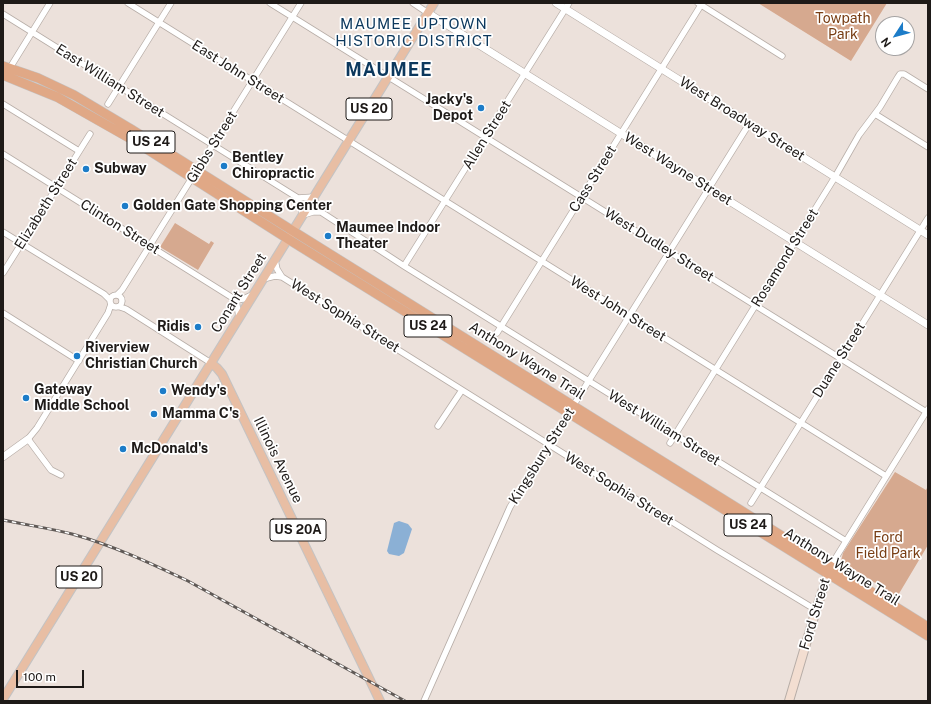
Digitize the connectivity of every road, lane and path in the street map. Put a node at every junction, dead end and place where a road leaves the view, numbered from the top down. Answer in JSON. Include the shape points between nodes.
{"nodes":[{"id":1,"x":50,"y":3,"type":"edge"},
{"id":2,"x":128,"y":3,"type":"edge"},
{"id":3,"x":171,"y":3,"type":"edge"},
{"id":4,"x":270,"y":3,"type":"edge"},
{"id":5,"x":301,"y":3,"type":"edge"},
{"id":6,"x":413,"y":3,"type":"edge"},
{"id":7,"x":434,"y":3,"type":"edge"},
{"id":8,"x":556,"y":3,"type":"edge"},
{"id":9,"x":700,"y":4,"type":"edge"},
{"id":10,"x":567,"y":6,"type":"edge"},
{"id":11,"x":428,"y":13,"type":"junction"},
{"id":12,"x":3,"y":14,"type":"edge"},
{"id":13,"x":293,"y":17,"type":"junction"},
{"id":14,"x":159,"y":22,"type":"junction"},
{"id":15,"x":32,"y":32,"type":"junction"},
{"id":16,"x":782,"y":56,"type":"dead end"},
{"id":17,"x":661,"y":69,"type":"junction"},
{"id":18,"x":5,"y":73,"type":"edge"},
{"id":19,"x":525,"y":73,"type":"junction"},
{"id":20,"x":389,"y":76,"type":"junction"},
{"id":21,"x":253,"y":81,"type":"junction"},
{"id":22,"x":119,"y":87,"type":"junction"},
{"id":23,"x":928,"y":89,"type":"edge"},
{"id":24,"x":3,"y":104,"type":"edge"},
{"id":25,"x":108,"y":104,"type":"dead end"},
{"id":26,"x":875,"y":114,"type":"junction"},
{"id":27,"x":749,"y":124,"type":"junction"},
{"id":28,"x":622,"y":133,"type":"junction"},
{"id":29,"x":90,"y":134,"type":"dead end"},
{"id":30,"x":485,"y":137,"type":"junction"},
{"id":31,"x":349,"y":141,"type":"junction"},
{"id":32,"x":213,"y":145,"type":"junction"},
{"id":33,"x":928,"y":147,"type":"edge"},
{"id":34,"x":79,"y":151,"type":"junction"},
{"id":35,"x":3,"y":154,"type":"edge"},
{"id":36,"x":195,"y":174,"type":"junction"},
{"id":37,"x":835,"y":177,"type":"junction"},
{"id":38,"x":56,"y":188,"type":"junction"},
{"id":39,"x":709,"y":188,"type":"junction"},
{"id":40,"x":582,"y":196,"type":"junction"},
{"id":41,"x":314,"y":197,"type":"junction"},
{"id":42,"x":298,"y":198,"type":"junction"},
{"id":43,"x":445,"y":201,"type":"junction"},
{"id":44,"x":321,"y":212,"type":"junction"},
{"id":45,"x":303,"y":215,"type":"junction"},
{"id":46,"x":928,"y":218,"type":"edge"},
{"id":47,"x":921,"y":230,"type":"junction"},
{"id":48,"x":3,"y":232,"type":"edge"},
{"id":49,"x":290,"y":235,"type":"junction"},
{"id":50,"x":928,"y":235,"type":"edge"},
{"id":51,"x":795,"y":242,"type":"junction"},
{"id":52,"x":22,"y":243,"type":"junction"},
{"id":53,"x":150,"y":246,"type":"junction"},
{"id":54,"x":669,"y":251,"type":"junction"},
{"id":55,"x":275,"y":260,"type":"junction"},
{"id":56,"x":542,"y":261,"type":"junction"},
{"id":57,"x":404,"y":266,"type":"junction"},
{"id":58,"x":3,"y":273,"type":"edge"},
{"id":59,"x":282,"y":277,"type":"junction"},
{"id":60,"x":263,"y":279,"type":"junction"},
{"id":61,"x":880,"y":294,"type":"junction"},
{"id":62,"x":253,"y":295,"type":"junction"},
{"id":63,"x":236,"y":300,"type":"junction"},
{"id":64,"x":116,"y":301,"type":"junction"},
{"id":65,"x":755,"y":306,"type":"junction"},
{"id":66,"x":3,"y":313,"type":"edge"},
{"id":67,"x":629,"y":316,"type":"junction"},
{"id":68,"x":239,"y":318,"type":"junction"},
{"id":69,"x":928,"y":325,"type":"edge"},
{"id":70,"x":501,"y":326,"type":"junction"},
{"id":71,"x":497,"y":333,"type":"dead end"},
{"id":72,"x":840,"y":359,"type":"junction"},
{"id":73,"x":79,"y":361,"type":"junction"},
{"id":74,"x":211,"y":363,"type":"junction"},
{"id":75,"x":715,"y":370,"type":"junction"},
{"id":76,"x":588,"y":381,"type":"junction"},
{"id":77,"x":462,"y":390,"type":"junction"},
{"id":78,"x":571,"y":410,"type":"junction"},
{"id":79,"x":927,"y":412,"type":"edge"},
{"id":80,"x":800,"y":422,"type":"junction"},
{"id":81,"x":438,"y":426,"type":"dead end"},
{"id":82,"x":675,"y":435,"type":"junction"},
{"id":83,"x":28,"y":439,"type":"junction"},
{"id":84,"x":670,"y":443,"type":"dead end"},
{"id":85,"x":549,"y":445,"type":"junction"},
{"id":86,"x":3,"y":457,"type":"edge"},
{"id":87,"x":61,"y":475,"type":"dead end"},
{"id":88,"x":886,"y":476,"type":"junction"},
{"id":89,"x":761,"y":488,"type":"junction"},
{"id":90,"x":751,"y":503,"type":"dead end"},
{"id":91,"x":846,"y":541,"type":"junction"},
{"id":92,"x":829,"y":571,"type":"junction"},
{"id":93,"x":816,"y":610,"type":"junction"},
{"id":94,"x":928,"y":627,"type":"edge"},
{"id":95,"x":928,"y":636,"type":"edge"},
{"id":96,"x":3,"y":699,"type":"edge"},
{"id":97,"x":380,"y":701,"type":"edge"},
{"id":98,"x":424,"y":701,"type":"edge"},
{"id":99,"x":789,"y":701,"type":"edge"}],
"edges":[{"from":1,"to":15,"type":"street"},
{"from":2,"to":14,"type":"street","name":"East John Street"},
{"from":3,"to":14,"type":"street"},
{"from":4,"to":13,"type":"street","name":"West Dudley Street"},
{"from":5,"to":13,"type":"street","name":"Gibbs Street"},
{"from":6,"to":11,"type":"street"},
{"from":7,"to":11,"type":"main road","name":"Conant Street","number":"US 20"},
{"from":8,"to":10,"type":"street","name":"West Broadway Street"},
{"from":9,"to":16,"type":"street"},
{"from":9,"to":17,"type":"street","name":"Cass Street"},
{"from":10,"to":17,"type":"street","name":"West Broadway Street"},
{"from":10,"to":19,"type":"street","name":"Allen Street"},
{"from":11,"to":19,"type":"street","name":"West Wayne Street"},
{"from":11,"to":20,"type":"main road","name":"Conant Street","number":"US 20"},
{"from":12,"to":15,"type":"street","name":"East William Street"},
{"from":13,"to":20,"type":"street","name":"West Dudley Street"},
{"from":13,"to":21,"type":"street","name":"Gibbs Street"},
{"from":14,"to":21,"type":"street","name":"East John Street"},
{"from":14,"to":22,"type":"street"},
{"from":15,"to":18,"type":"street"},
{"from":15,"to":22,"type":"street","name":"East William Street"},
{"from":17,"to":27,"type":"street","name":"West Broadway Street"},
{"from":17,"to":28,"type":"street","name":"Cass Street"},
{"from":18,"to":36,"type":"highway","name":"Anthony Wayne Trail","number":"US 24","via":[[38,78],[74,95]]},
{"from":19,"to":28,"type":"street","name":"West Wayne Street"},
{"from":19,"to":30,"type":"street","name":"Allen Street"},
{"from":20,"to":30,"type":"street","name":"West Dudley Street"},
{"from":20,"to":31,"type":"main road","name":"Conant Street","number":"US 20"},
{"from":21,"to":31,"type":"street","name":"East John Street"},
{"from":21,"to":32,"type":"street","name":"Gibbs Street"},
{"from":22,"to":25,"type":"street"},
{"from":22,"to":32,"type":"street","name":"East William Street"},
{"from":23,"to":26,"type":"street","name":"Rosamond Street","via":[[900,74]]},
{"from":24,"to":34,"type":"street"},
{"from":26,"to":33,"type":"street"},
{"from":26,"to":37,"type":"street","name":"Rosamond Street","via":[[859,135]]},
{"from":27,"to":37,"type":"street","name":"West Broadway Street"},
{"from":27,"to":39,"type":"street","name":"Kingsbury Street"},
{"from":28,"to":39,"type":"street","name":"West Wayne Street"},
{"from":28,"to":40,"type":"street","name":"Cass Street"},
{"from":29,"to":34,"type":"street","name":"Elizabeth Street"},
{"from":30,"to":40,"type":"street","name":"West Dudley Street"},
{"from":30,"to":43,"type":"street","name":"Allen Street"},
{"from":31,"to":41,"type":"main road","name":"Conant Street","number":"US 20"},
{"from":31,"to":43,"type":"street","name":"West John Street"},
{"from":32,"to":36,"type":"street","name":"Gibbs Street"},
{"from":32,"to":42,"type":"street","name":"East William Street"},
{"from":34,"to":38,"type":"street","name":"Elizabeth Street"},
{"from":35,"to":38,"type":"street","name":"Clinton Street"},
{"from":36,"to":49,"type":"highway","name":"Anthony Wayne Trail","number":"US 24"},
{"from":36,"to":53,"type":"street","name":"Gibbs Street"},
{"from":37,"to":47,"type":"street","name":"West Broadway Street"},
{"from":37,"to":51,"type":"street","name":"Rosamond Street"},
{"from":38,"to":52,"type":"street","name":"Elizabeth Street"},
{"from":38,"to":53,"type":"street","name":"Clinton Street"},
{"from":39,"to":51,"type":"street","name":"West Wayne Street"},
{"from":39,"to":54,"type":"street","name":"Kingsbury Street"},
{"from":40,"to":54,"type":"street","name":"West Dudley Street"},
{"from":40,"to":56,"type":"street","name":"Cass Street"},
{"from":41,"to":42,"type":"street"},
{"from":41,"to":44,"type":"street"},
{"from":41,"to":45,"type":"main road","name":"Conant Street","number":"US 20"},
{"from":42,"to":45,"type":"street"},
{"from":43,"to":56,"type":"street","name":"West John Street"},
{"from":43,"to":57,"type":"street","name":"Allen Street"},
{"from":44,"to":45,"type":"street"},
{"from":44,"to":57,"type":"street","name":"West William Street"},
{"from":45,"to":49,"type":"main road","name":"Conant Street","number":"US 20"},
{"from":46,"to":47,"type":"street","name":"Duane Street"},
{"from":47,"to":50,"type":"street","name":"West Broadway Street"},
{"from":47,"to":61,"type":"street","name":"Duane Street"},
{"from":48,"to":52,"type":"street"},
{"from":49,"to":55,"type":"main road","name":"Conant Street","number":"US 20"},
{"from":49,"to":78,"type":"highway","name":"Anthony Wayne Trail","number":"US 24"},
{"from":51,"to":61,"type":"street","name":"West Wayne Street"},
{"from":51,"to":65,"type":"street","name":"Rosamond Street"},
{"from":52,"to":58,"type":"street","name":"Elizabeth Street"},
{"from":52,"to":64,"type":"street"},
{"from":53,"to":63,"type":"street","name":"Clinton Street"},
{"from":53,"to":64,"type":"street","name":"Gibbs Street"},
{"from":54,"to":65,"type":"street","name":"West Dudley Street"},
{"from":54,"to":67,"type":"street","name":"Kingsbury Street"},
{"from":55,"to":59,"type":"street","name":"West Sophia Street"},
{"from":55,"to":60,"type":"main road","name":"Conant Street","number":"US 20"},
{"from":56,"to":67,"type":"street","name":"West John Street"},
{"from":56,"to":70,"type":"street","name":"Cass Street"},
{"from":57,"to":70,"type":"street","name":"West William Street"},
{"from":59,"to":60,"type":"street","name":"West Sophia Street"},
{"from":59,"to":77,"type":"street","name":"West Sophia Street"},
{"from":60,"to":62,"type":"main road","name":"Conant Street","number":"US 20"},
{"from":61,"to":69,"type":"street","name":"West Wayne Street"},
{"from":61,"to":72,"type":"street","name":"Duane Street"},
{"from":62,"to":63,"type":"street"},
{"from":62,"to":68,"type":"main road","name":"Conant Street","number":"US 20"},
{"from":63,"to":68,"type":"street"},
{"from":64,"to":73,"type":"street","name":"Gibbs Street"},
{"from":64,"to":74,"type":"street"},
{"from":65,"to":72,"type":"street","name":"West Dudley Street"},
{"from":65,"to":75,"type":"street","name":"Rosamond Street"},
{"from":66,"to":73,"type":"street"},
{"from":67,"to":75,"type":"street","name":"West John Street"},
{"from":67,"to":76,"type":"street","name":"Kingsbury Street"},
{"from":68,"to":74,"type":"main road","name":"Conant Street","number":"US 20"},
{"from":70,"to":71,"type":"street","name":"Cass Street"},
{"from":70,"to":76,"type":"street","name":"West William Street"},
{"from":72,"to":79,"type":"street","name":"West Dudley Street"},
{"from":72,"to":80,"type":"street","name":"Duane Street"},
{"from":73,"to":83,"type":"street","name":"Gibbs Street"},
{"from":74,"to":96,"type":"main road","name":"Conant Street","number":"US 20"},
{"from":74,"to":97,"type":"main road","name":"Illinois Avenue","number":"US 20A","via":[[224,379]]},
{"from":75,"to":80,"type":"street","name":"West John Street"},
{"from":75,"to":82,"type":"street","name":"Rosamond Street"},
{"from":76,"to":78,"type":"street","name":"Kingsbury Street"},
{"from":76,"to":82,"type":"street","name":"West William Street"},
{"from":77,"to":81,"type":"street"},
{"from":77,"to":85,"type":"street","name":"West Sophia Street"},
{"from":78,"to":85,"type":"street","name":"Kingsbury Street"},
{"from":78,"to":92,"type":"highway","name":"Anthony Wayne Trail","number":"US 24"},
{"from":79,"to":88,"type":"street","name":"Ford Street"},
{"from":80,"to":88,"type":"street","name":"West John Street"},
{"from":80,"to":89,"type":"street","name":"Duane Street"},
{"from":82,"to":84,"type":"street","name":"Rosamond Street"},
{"from":82,"to":89,"type":"street","name":"West William Street"},
{"from":83,"to":86,"type":"street"},
{"from":83,"to":87,"type":"street","via":[[51,470]]},
{"from":85,"to":93,"type":"street","name":"West Sophia Street"},
{"from":85,"to":98,"type":"street","name":"Kingsbury Street","via":[[510,507]]},
{"from":88,"to":91,"type":"street","name":"Ford Street"},
{"from":89,"to":90,"type":"street","name":"Duane Street"},
{"from":89,"to":91,"type":"street","name":"West William Street"},
{"from":91,"to":92,"type":"street","name":"Ford Street"},
{"from":92,"to":93,"type":"main road","name":"Ford Street"},
{"from":92,"to":94,"type":"highway","name":"Anthony Wayne Trail","number":"US 24"},
{"from":92,"to":95,"type":"highway","name":"Anthony Wayne Trail","number":"US 24"},
{"from":93,"to":99,"type":"main road","name":"Ford Street"}]}
